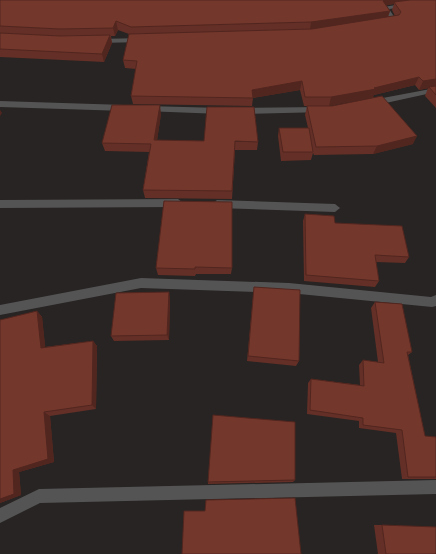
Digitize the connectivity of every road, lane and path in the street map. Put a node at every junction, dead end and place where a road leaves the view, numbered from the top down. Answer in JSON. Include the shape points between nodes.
{"nodes":[{"id":1,"x":436,"y":1,"type":"edge"},
{"id":2,"x":379,"y":23,"type":"edge"},
{"id":3,"x":152,"y":40,"type":"edge"},
{"id":4,"x":86,"y":41,"type":"edge"},
{"id":5,"x":436,"y":90,"type":"edge"},
{"id":6,"x":0,"y":104,"type":"edge"},
{"id":7,"x":363,"y":105,"type":"edge"},
{"id":8,"x":329,"y":110,"type":"edge"},
{"id":9,"x":185,"y":203,"type":"edge"},
{"id":10,"x":208,"y":203,"type":"edge"},
{"id":11,"x":0,"y":204,"type":"edge"},
{"id":12,"x":335,"y":208,"type":"dead end"},
{"id":13,"x":436,"y":300,"type":"edge"},
{"id":14,"x":0,"y":310,"type":"edge"},
{"id":15,"x":436,"y":487,"type":"edge"},
{"id":16,"x":0,"y":516,"type":"edge"}],
"edges":[{"from":1,"to":2,"type":"street","via":[[385,8],[394,21]]},
{"from":3,"to":4,"type":"street"},
{"from":5,"to":7,"type":"street"},
{"from":6,"to":8,"type":"street","via":[[216,111]]},
{"from":9,"to":11,"type":"street"},
{"from":10,"to":12,"type":"street"},
{"from":13,"to":14,"type":"street","via":[[432,302],[289,288],[141,283]]},
{"from":15,"to":16,"type":"street","via":[[39,496]]}]}
